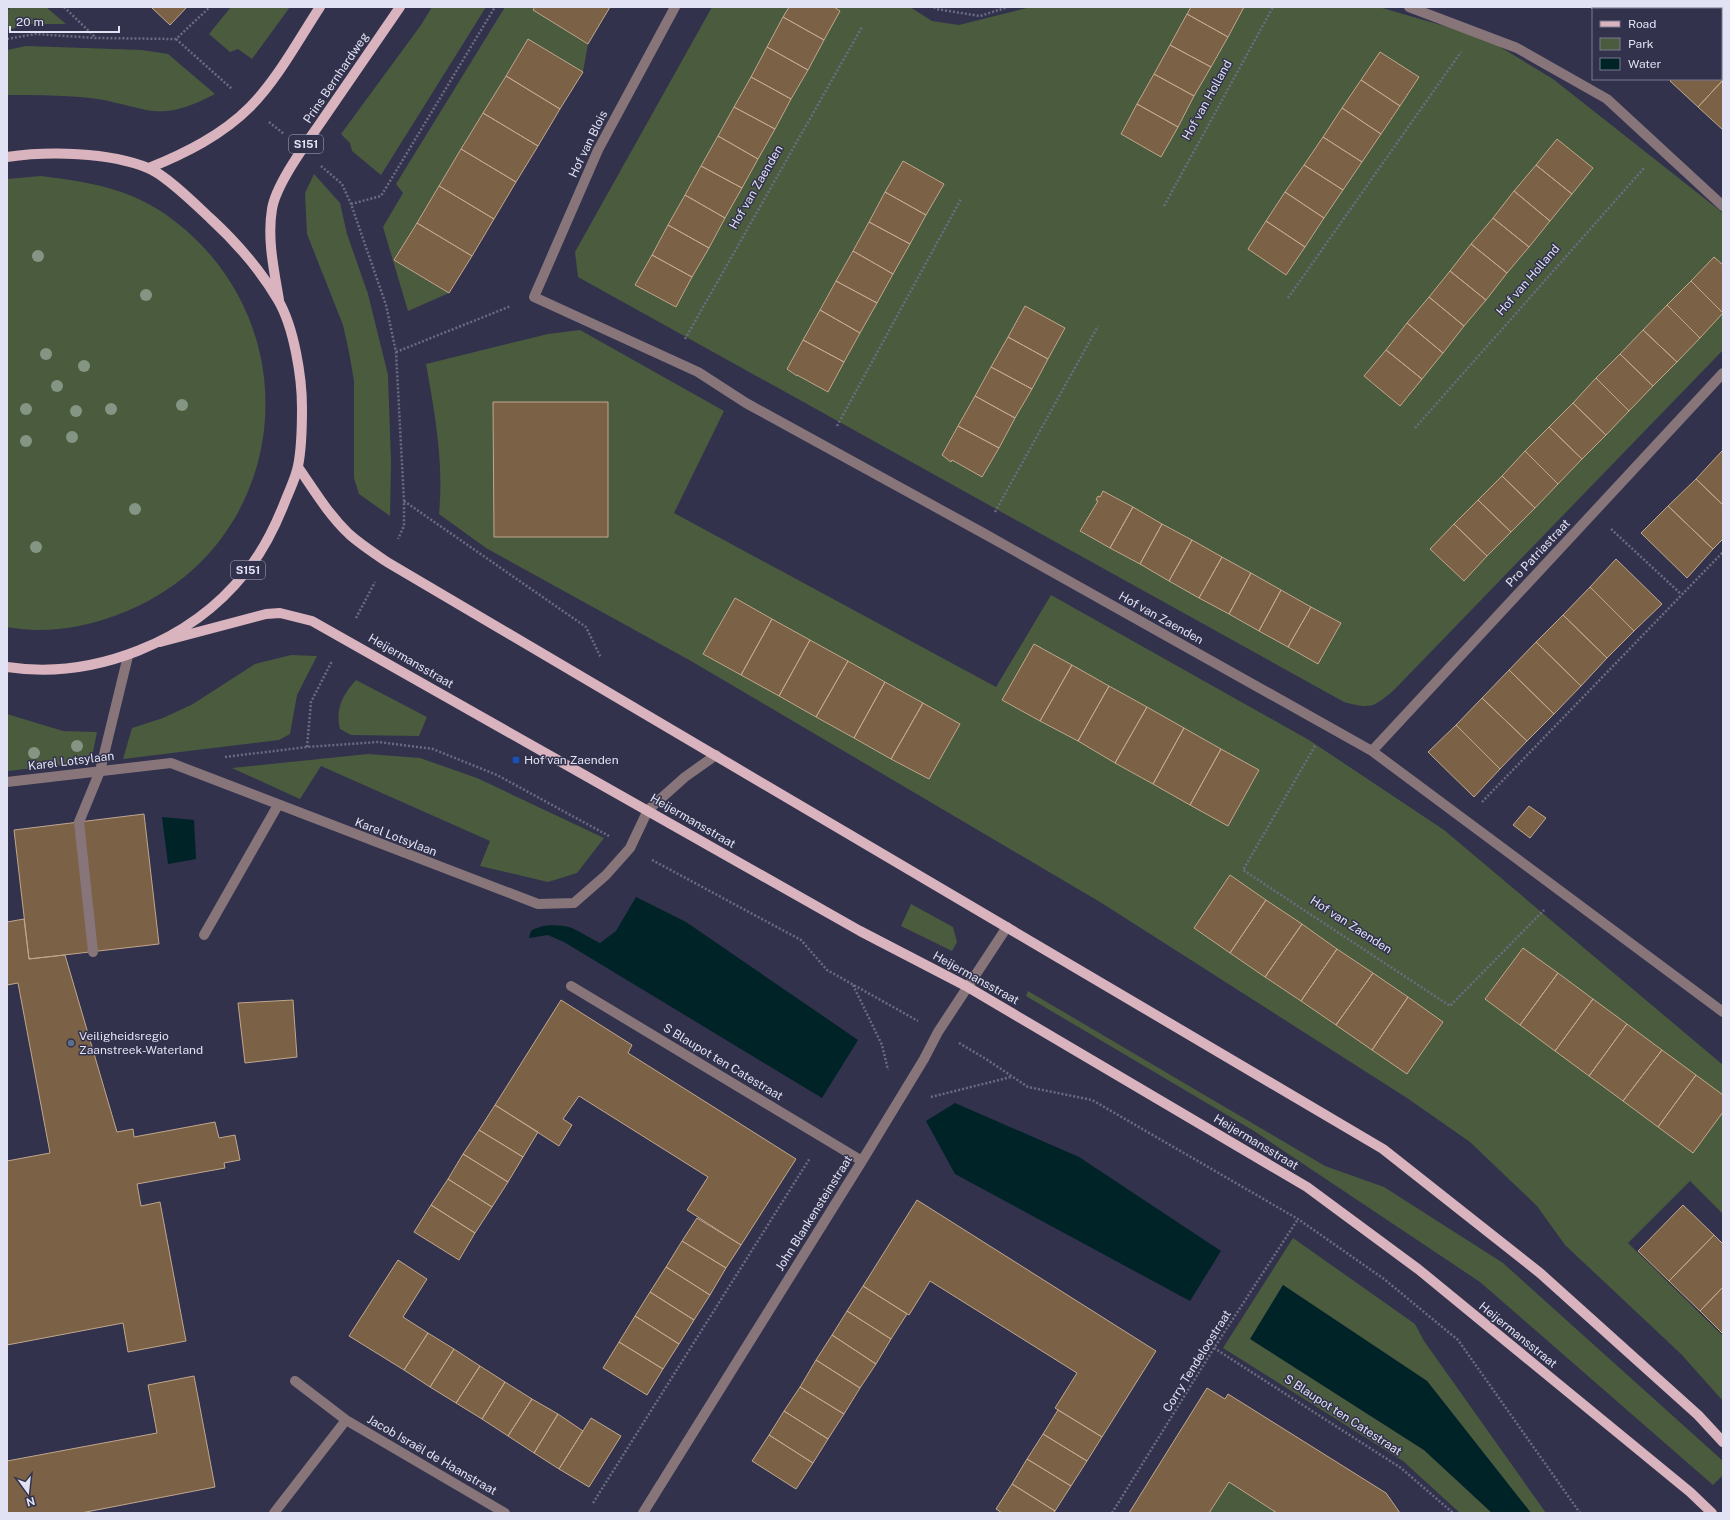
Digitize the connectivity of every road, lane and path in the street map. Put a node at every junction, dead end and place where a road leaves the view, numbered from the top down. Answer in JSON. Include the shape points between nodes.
{"nodes":[{"id":1,"x":64,"y":7,"type":"edge"},
{"id":2,"x":210,"y":7,"type":"edge"},
{"id":3,"x":320,"y":7,"type":"edge"},
{"id":4,"x":400,"y":7,"type":"edge"},
{"id":5,"x":495,"y":7,"type":"edge"},
{"id":6,"x":675,"y":7,"type":"edge"},
{"id":7,"x":934,"y":7,"type":"edge"},
{"id":8,"x":1008,"y":7,"type":"edge"},
{"id":9,"x":1273,"y":7,"type":"edge"},
{"id":10,"x":1409,"y":7,"type":"edge"},
{"id":11,"x":862,"y":27,"type":"dead end"},
{"id":12,"x":1475,"y":32,"type":"junction"},
{"id":13,"x":96,"y":38,"type":"junction"},
{"id":14,"x":7,"y":39,"type":"edge"},
{"id":15,"x":1661,"y":149,"type":"junction"},
{"id":16,"x":7,"y":157,"type":"edge"},
{"id":17,"x":149,"y":168,"type":"junction"},
{"id":18,"x":961,"y":199,"type":"dead end"},
{"id":19,"x":1164,"y":206,"type":"dead end"},
{"id":20,"x":1723,"y":206,"type":"edge"},
{"id":21,"x":534,"y":297,"type":"junction"},
{"id":22,"x":1288,"y":298,"type":"dead end"},
{"id":23,"x":279,"y":302,"type":"junction"},
{"id":24,"x":1098,"y":326,"type":"dead end"},
{"id":25,"x":396,"y":352,"type":"junction"},
{"id":26,"x":673,"y":360,"type":"junction"},
{"id":27,"x":1723,"y":373,"type":"edge"},
{"id":28,"x":1415,"y":428,"type":"dead end"},
{"id":29,"x":826,"y":446,"type":"junction"},
{"id":30,"x":298,"y":467,"type":"junction"},
{"id":31,"x":404,"y":501,"type":"junction"},
{"id":32,"x":1594,"y":512,"type":"junction"},
{"id":33,"x":983,"y":533,"type":"junction"},
{"id":34,"x":1723,"y":552,"type":"edge"},
{"id":35,"x":387,"y":562,"type":"junction"},
{"id":36,"x":1681,"y":594,"type":"junction"},
{"id":37,"x":345,"y":638,"type":"junction"},
{"id":38,"x":160,"y":642,"type":"junction"},
{"id":39,"x":128,"y":656,"type":"junction"},
{"id":40,"x":603,"y":663,"type":"dead end"},
{"id":41,"x":7,"y":667,"type":"edge"},
{"id":42,"x":1327,"y":726,"type":"junction"},
{"id":43,"x":307,"y":747,"type":"junction"},
{"id":44,"x":1372,"y":751,"type":"junction"},
{"id":45,"x":716,"y":755,"type":"junction"},
{"id":46,"x":224,"y":757,"type":"dead end"},
{"id":47,"x":100,"y":771,"type":"junction"},
{"id":48,"x":7,"y":782,"type":"edge"},
{"id":49,"x":278,"y":805,"type":"junction"},
{"id":50,"x":648,"y":810,"type":"junction"},
{"id":51,"x":1464,"y":820,"type":"junction"},
{"id":52,"x":630,"y":848,"type":"junction"},
{"id":53,"x":1561,"y":892,"type":"junction"},
{"id":54,"x":1007,"y":927,"type":"junction"},
{"id":55,"x":204,"y":936,"type":"dead end"},
{"id":56,"x":93,"y":952,"type":"dead end"},
{"id":57,"x":570,"y":986,"type":"dead end"},
{"id":58,"x":966,"y":986,"type":"junction"},
{"id":59,"x":1723,"y":1012,"type":"edge"},
{"id":60,"x":938,"y":1032,"type":"junction"},
{"id":61,"x":823,"y":1138,"type":"junction"},
{"id":62,"x":862,"y":1161,"type":"junction"},
{"id":63,"x":1298,"y":1219,"type":"junction"},
{"id":64,"x":1214,"y":1348,"type":"junction"},
{"id":65,"x":295,"y":1381,"type":"dead end"},
{"id":66,"x":346,"y":1420,"type":"junction"},
{"id":67,"x":1723,"y":1442,"type":"edge"},
{"id":68,"x":593,"y":1503,"type":"dead end"},
{"id":69,"x":274,"y":1513,"type":"edge"},
{"id":70,"x":505,"y":1513,"type":"edge"},
{"id":71,"x":643,"y":1513,"type":"edge"},
{"id":72,"x":1112,"y":1513,"type":"edge"},
{"id":73,"x":1453,"y":1513,"type":"edge"},
{"id":74,"x":1580,"y":1513,"type":"edge"},
{"id":75,"x":1712,"y":1513,"type":"edge"}],
"edges":[{"from":1,"to":13,"type":"path"},
{"from":2,"to":13,"type":"path","via":[[176,39]]},
{"from":3,"to":17,"type":"main road","via":[[280,69],[251,106],[228,126],[202,143]]},
{"from":4,"to":23,"type":"main road","name":"Prins Bernhardweg","number":"S151","via":[[302,150],[281,186],[272,208],[270,231]]},
{"from":5,"to":25,"type":"path","via":[[381,196],[351,204],[386,305]]},
{"from":6,"to":21,"type":"street","name":"Hof van Blois","via":[[598,150]]},
{"from":7,"to":8,"type":"path","via":[[980,16]]},
{"from":9,"to":19,"type":"path","name":"Hof van Holland"},
{"from":10,"to":12,"type":"street"},
{"from":11,"to":26,"type":"path","name":"Hof van Zaenden"},
{"from":12,"to":15,"type":"street","via":[[1517,48],[1607,99]]},
{"from":12,"to":22,"type":"path"},
{"from":13,"to":14,"type":"path","via":[[36,34]]},
{"from":15,"to":20,"type":"street"},
{"from":15,"to":28,"type":"path","name":"Hof van Holland"},
{"from":16,"to":17,"type":"main road","number":"S151","via":[[74,153]]},
{"from":17,"to":23,"type":"main road","number":"S151","via":[[186,196],[217,225],[250,261]]},
{"from":18,"to":29,"type":"path"},
{"from":21,"to":25,"type":"path"},
{"from":21,"to":26,"type":"street","name":"Hof van Zaenden"},
{"from":23,"to":30,"type":"main road","number":"S151","via":[[294,343],[302,387],[302,431]]},
{"from":24,"to":33,"type":"path"},
{"from":25,"to":31,"type":"path"},
{"from":26,"to":29,"type":"street","name":"Hof van Zaenden"},
{"from":27,"to":32,"type":"street","name":"Pro Patriastraat"},
{"from":29,"to":33,"type":"street","name":"Hof van Zaenden"},
{"from":30,"to":35,"type":"main road","via":[[337,522],[350,535]]},
{"from":30,"to":38,"type":"main road","number":"S151","via":[[275,526],[246,573],[206,612]]},
{"from":31,"to":35,"type":"path","via":[[404,526]]},
{"from":31,"to":40,"type":"path","via":[[586,627]]},
{"from":32,"to":36,"type":"path"},
{"from":32,"to":44,"type":"street","name":"Pro Patriastraat"},
{"from":33,"to":42,"type":"street","name":"Hof van Zaenden"},
{"from":34,"to":36,"type":"path"},
{"from":35,"to":37,"type":"path"},
{"from":35,"to":45,"type":"main road"},
{"from":36,"to":51,"type":"path"},
{"from":37,"to":38,"type":"main road","name":"Heijermansstraat","via":[[312,621],[280,613],[251,616]]},
{"from":37,"to":43,"type":"path","via":[[311,702]]},
{"from":37,"to":50,"type":"main road","name":"Heijermansstraat"},
{"from":38,"to":39,"type":"main road","number":"S151"},
{"from":39,"to":41,"type":"main road","number":"S151","via":[[78,668],[28,670]]},
{"from":39,"to":47,"type":"street"},
{"from":42,"to":44,"type":"street","name":"Hof van Zaenden"},
{"from":42,"to":53,"type":"path","name":"Hof van Zaenden","via":[[1243,870],[1450,1006]]},
{"from":43,"to":46,"type":"path"},
{"from":43,"to":52,"type":"path","via":[[378,742],[432,750],[497,775]]},
{"from":44,"to":51,"type":"street","name":"Hof van Zaenden"},
{"from":45,"to":50,"type":"street","name":"Karel Lotsylaan","via":[[685,777]]},
{"from":45,"to":54,"type":"main road"},
{"from":47,"to":48,"type":"street","name":"Karel Lotsylaan"},
{"from":47,"to":49,"type":"street","name":"Karel Lotsylaan","via":[[171,763]]},
{"from":47,"to":56,"type":"street","via":[[79,822]]},
{"from":49,"to":52,"type":"street","name":"Karel Lotsylaan","via":[[538,904],[574,903],[606,875]]},
{"from":49,"to":55,"type":"street"},
{"from":50,"to":52,"type":"street","name":"Karel Lotsylaan"},
{"from":50,"to":58,"type":"main road","name":"Heijermansstraat","via":[[860,931]]},
{"from":51,"to":53,"type":"street","name":"Hof van Zaenden"},
{"from":52,"to":60,"type":"path","via":[[801,940],[827,970]]},
{"from":53,"to":59,"type":"street","name":"Hof van Zaenden"},
{"from":54,"to":58,"type":"street","name":"John Blankensteinstraat"},
{"from":54,"to":67,"type":"main road","via":[[1383,1149],[1540,1273],[1698,1415]]},
{"from":57,"to":61,"type":"street","name":"S Blaupot ten Catestraat"},
{"from":58,"to":60,"type":"street","name":"John Blankensteinstraat"},
{"from":58,"to":75,"type":"main road","name":"Heijermansstraat","via":[[1307,1187],[1418,1269],[1690,1492]]},
{"from":60,"to":62,"type":"street","name":"John Blankensteinstraat"},
{"from":60,"to":63,"type":"path","via":[[1028,1087],[1092,1100]]},
{"from":61,"to":62,"type":"street","name":"S Blaupot ten Catestraat"},
{"from":61,"to":68,"type":"path"},
{"from":62,"to":71,"type":"street","name":"John Blankensteinstraat"},
{"from":63,"to":64,"type":"path","name":"Corry Tendeloostraat"},
{"from":63,"to":74,"type":"path","via":[[1384,1279],[1458,1340]]},
{"from":64,"to":72,"type":"path","name":"Corry Tendeloostraat"},
{"from":64,"to":73,"type":"path","name":"S Blaupot ten Catestraat","via":[[1401,1468]]},
{"from":65,"to":66,"type":"street","name":"Jacob Israël de Haanstraat"},
{"from":66,"to":69,"type":"street"},
{"from":66,"to":70,"type":"street","name":"Jacob Israël de Haanstraat"}]}
